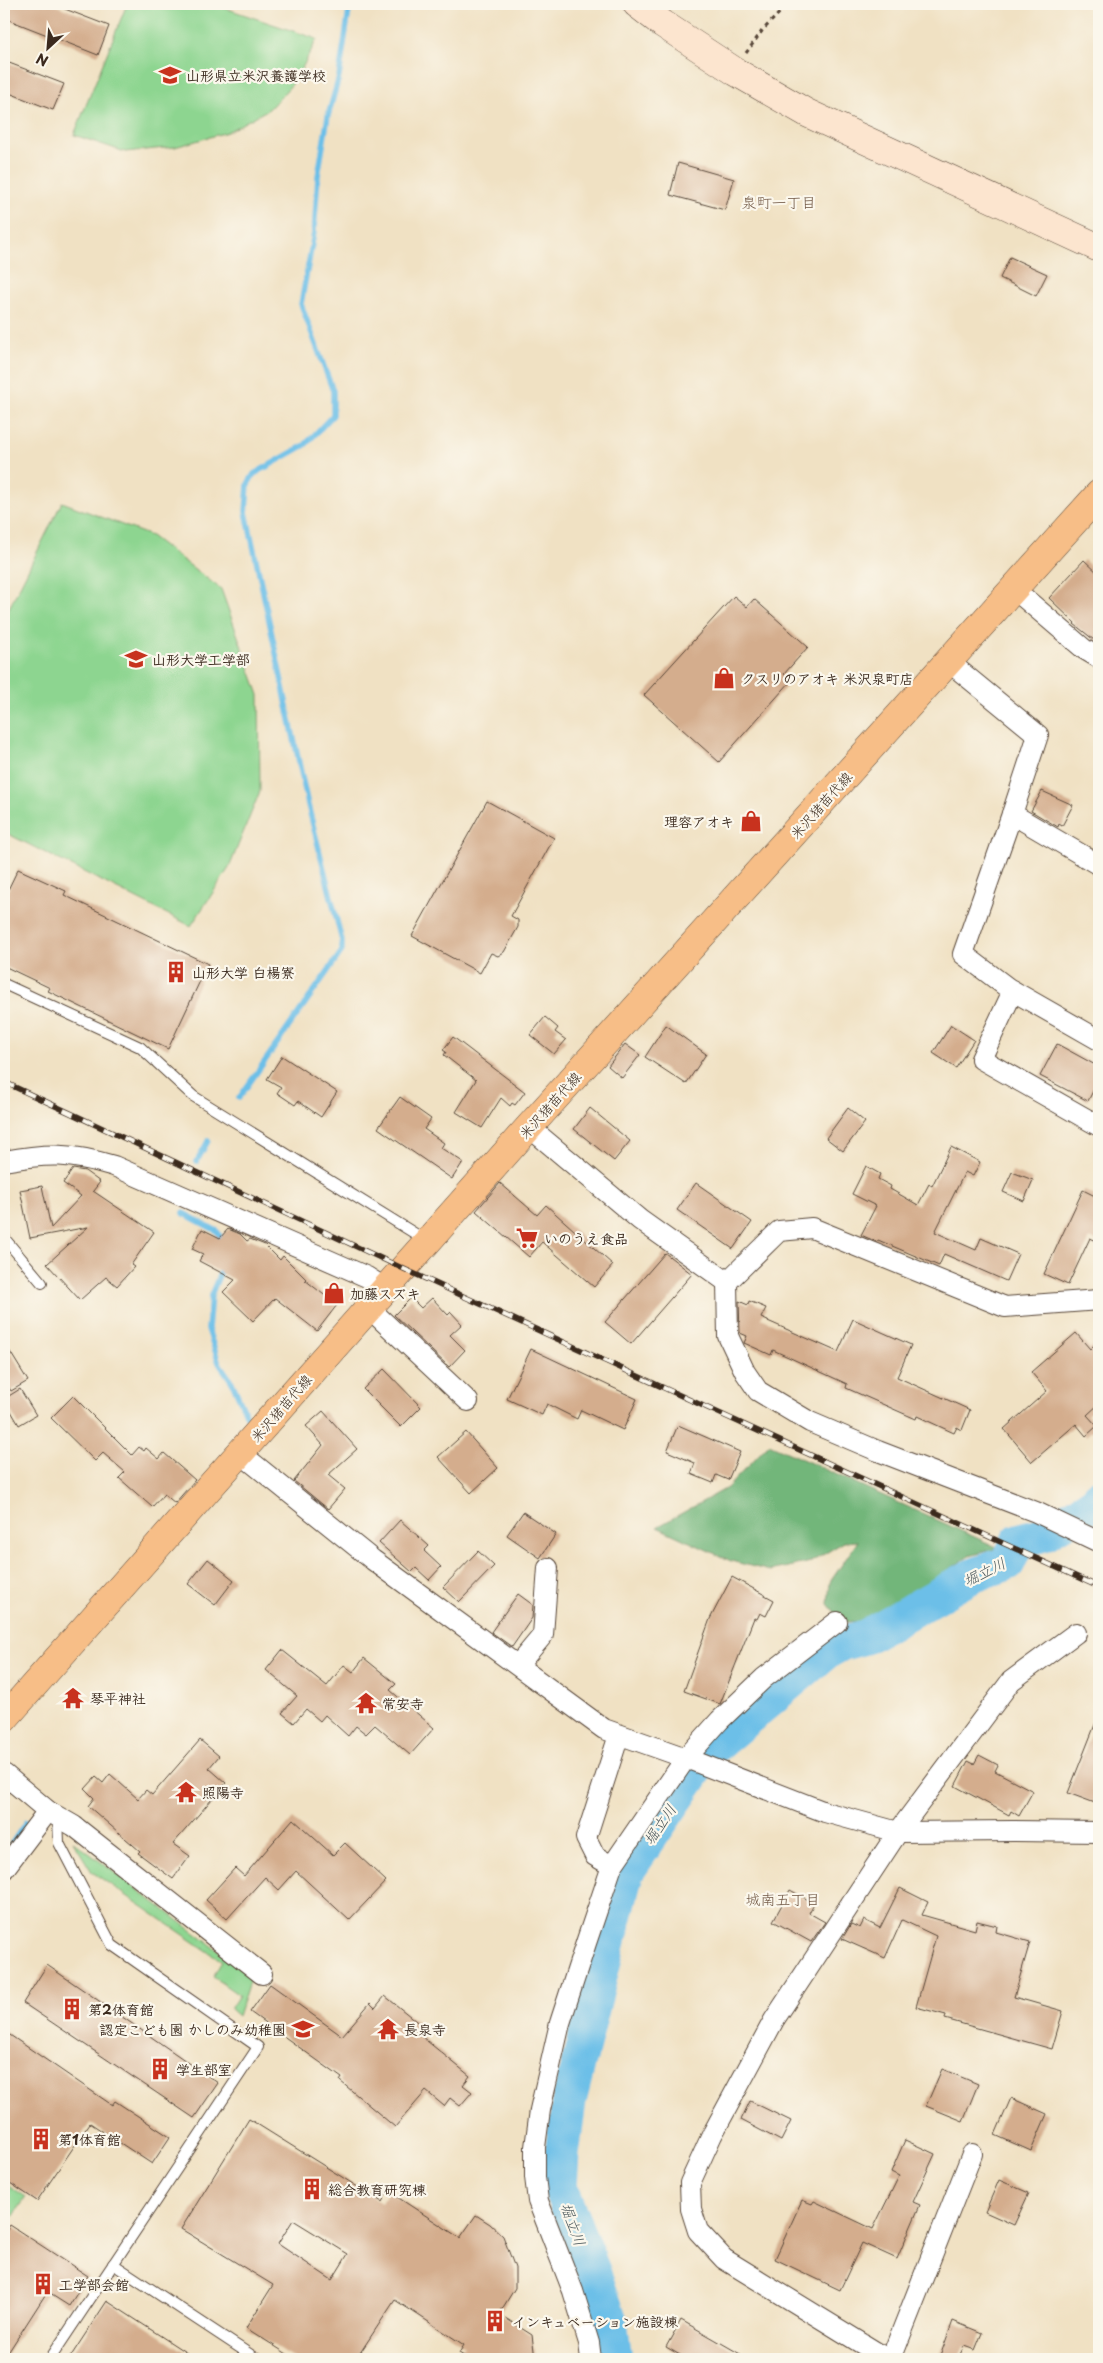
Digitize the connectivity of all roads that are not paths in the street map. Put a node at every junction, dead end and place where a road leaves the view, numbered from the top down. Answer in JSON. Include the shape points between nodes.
{"nodes":[{"id":1,"x":637,"y":4,"type":"edge"},
{"id":2,"x":1099,"y":248,"type":"edge"},
{"id":3,"x":1099,"y":494,"type":"edge"},
{"id":4,"x":1014,"y":590,"type":"junction"},
{"id":5,"x":1099,"y":658,"type":"edge"},
{"id":6,"x":949,"y":662,"type":"junction"},
{"id":7,"x":1012,"y":814,"type":"junction"},
{"id":8,"x":1099,"y":865,"type":"edge"},
{"id":9,"x":4,"y":984,"type":"edge"},
{"id":10,"x":1014,"y":991,"type":"junction"},
{"id":11,"x":1099,"y":1040,"type":"edge"},
{"id":12,"x":1099,"y":1126,"type":"edge"},
{"id":13,"x":529,"y":1127,"type":"junction"},
{"id":14,"x":4,"y":1161,"type":"edge"},
{"id":15,"x":4,"y":1235,"type":"edge"},
{"id":16,"x":428,"y":1242,"type":"junction"},
{"id":17,"x":727,"y":1282,"type":"junction"},
{"id":18,"x":42,"y":1283,"type":"dead end"},
{"id":19,"x":378,"y":1298,"type":"junction"},
{"id":20,"x":1099,"y":1300,"type":"edge"},
{"id":21,"x":468,"y":1401,"type":"dead end"},
{"id":22,"x":240,"y":1453,"type":"junction"},
{"id":23,"x":1099,"y":1542,"type":"edge"},
{"id":24,"x":548,"y":1568,"type":"dead end"},
{"id":25,"x":837,"y":1622,"type":"dead end"},
{"id":26,"x":1076,"y":1633,"type":"dead end"},
{"id":27,"x":518,"y":1664,"type":"junction"},
{"id":28,"x":4,"y":1719,"type":"edge"},
{"id":29,"x":618,"y":1735,"type":"junction"},
{"id":30,"x":690,"y":1759,"type":"junction"},
{"id":31,"x":4,"y":1774,"type":"edge"},
{"id":32,"x":53,"y":1814,"type":"junction"},
{"id":33,"x":898,"y":1832,"type":"junction"},
{"id":34,"x":1099,"y":1832,"type":"edge"},
{"id":35,"x":612,"y":1866,"type":"junction"},
{"id":36,"x":4,"y":1869,"type":"edge"},
{"id":37,"x":262,"y":1974,"type":"dead end"},
{"id":38,"x":972,"y":2154,"type":"dead end"},
{"id":39,"x":113,"y":2264,"type":"junction"},
{"id":40,"x":50,"y":2359,"type":"edge"},
{"id":41,"x":256,"y":2359,"type":"edge"},
{"id":42,"x":590,"y":2359,"type":"edge"},
{"id":43,"x":889,"y":2359,"type":"edge"}],
"edges":[{"from":1,"to":2,"type":"street","via":[[736,72],[807,113]]},
{"from":3,"to":4,"type":"main road","name":"米沢猪苗代線"},
{"from":4,"to":5,"type":"street"},
{"from":4,"to":6,"type":"main road","name":"米沢猪苗代線"},
{"from":6,"to":7,"type":"street","via":[[1038,735]]},
{"from":6,"to":13,"type":"main road","name":"米沢猪苗代線"},
{"from":7,"to":8,"type":"street"},
{"from":7,"to":10,"type":"street","via":[[963,954]]},
{"from":9,"to":16,"type":"lane","via":[[140,1047],[192,1096]]},
{"from":10,"to":11,"type":"street"},
{"from":10,"to":12,"type":"street","via":[[981,1059]]},
{"from":13,"to":16,"type":"main road","name":"米沢猪苗代線"},
{"from":13,"to":17,"type":"street","via":[[640,1220]]},
{"from":14,"to":19,"type":"street","via":[[30,1156],[82,1156],[114,1166],[367,1278]]},
{"from":15,"to":18,"type":"lane"},
{"from":16,"to":19,"type":"main road","name":"米沢猪苗代線"},
{"from":17,"to":20,"type":"street","via":[[779,1231],[812,1228],[1005,1307]]},
{"from":17,"to":23,"type":"street","via":[[728,1336],[758,1391],[810,1422],[1036,1512]]},
{"from":19,"to":21,"type":"street"},
{"from":19,"to":22,"type":"main road","name":"米沢猪苗代線"},
{"from":22,"to":27,"type":"street","via":[[373,1560]]},
{"from":22,"to":28,"type":"main road","name":"米沢猪苗代線"},
{"from":24,"to":27,"type":"street","via":[[543,1636]]},
{"from":25,"to":30,"type":"street","via":[[764,1678],[720,1720]]},
{"from":26,"to":33,"type":"street","via":[[1011,1681]]},
{"from":27,"to":29,"type":"street","via":[[594,1723]]},
{"from":29,"to":30,"type":"street"},
{"from":29,"to":35,"type":"street","via":[[586,1838],[595,1856]]},
{"from":30,"to":33,"type":"street","via":[[825,1812]]},
{"from":30,"to":35,"type":"street"},
{"from":31,"to":32,"type":"street"},
{"from":32,"to":36,"type":"street"},
{"from":32,"to":37,"type":"street","via":[[74,1826]]},
{"from":32,"to":39,"type":"lane","via":[[59,1844],[112,1945],[258,2048]]},
{"from":33,"to":34,"type":"street"},
{"from":33,"to":43,"type":"street","via":[[774,2020],[690,2183],[691,2209],[698,2231],[724,2259]]},
{"from":35,"to":42,"type":"street","via":[[560,2024],[535,2147],[538,2201],[573,2291],[589,2343]]},
{"from":38,"to":43,"type":"street"},
{"from":39,"to":40,"type":"lane"},
{"from":39,"to":41,"type":"lane"}]}
